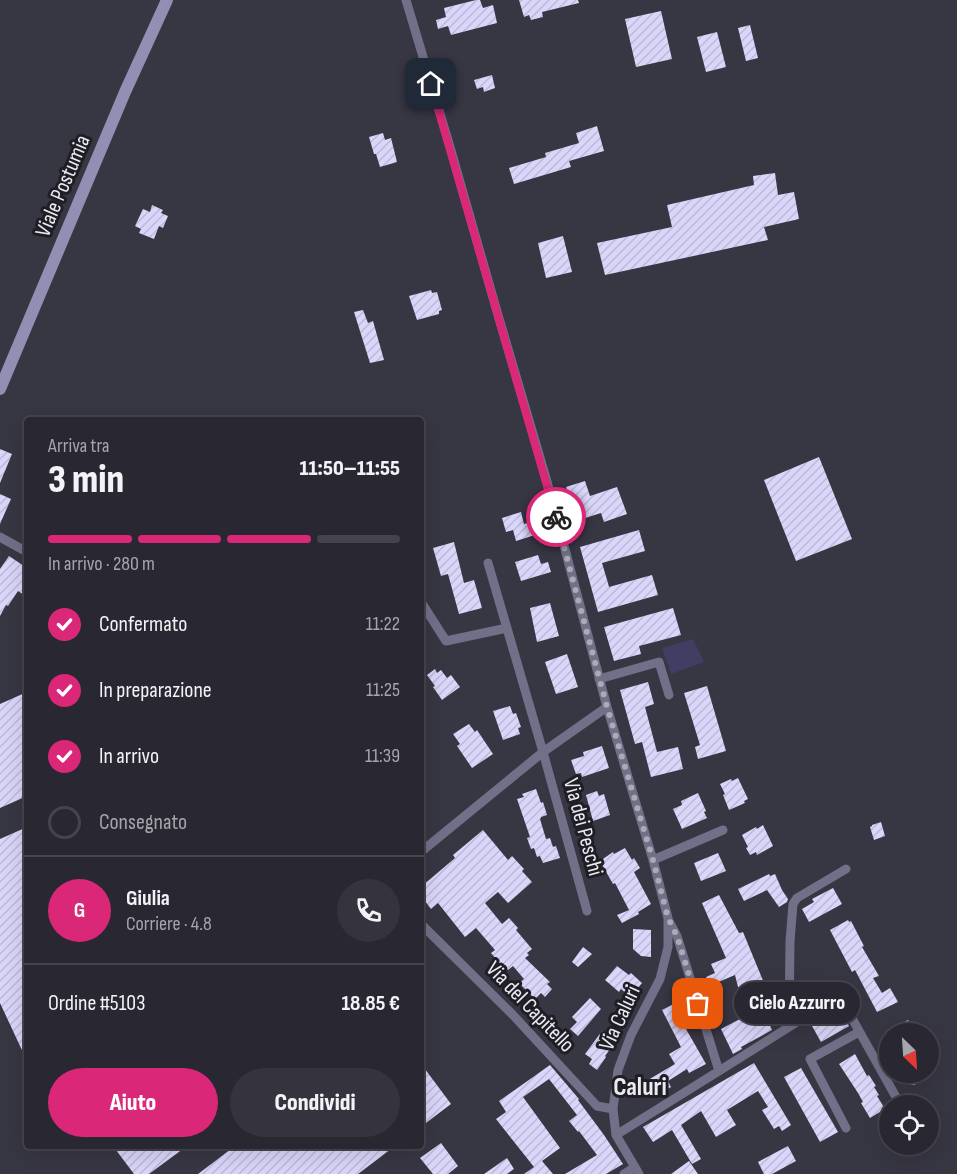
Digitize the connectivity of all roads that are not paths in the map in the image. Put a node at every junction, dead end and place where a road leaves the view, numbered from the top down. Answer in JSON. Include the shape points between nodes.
{"nodes":[{"id":1,"x":167,"y":0,"type":"edge"},
{"id":2,"x":406,"y":0,"type":"edge"},
{"id":3,"x":0,"y":389,"type":"edge"},
{"id":4,"x":0,"y":537,"type":"edge"},
{"id":5,"x":24,"y":550,"type":"edge"},
{"id":6,"x":488,"y":563,"type":"dead end"},
{"id":7,"x":424,"y":607,"type":"edge"},
{"id":8,"x":507,"y":628,"type":"junction"},
{"id":9,"x":599,"y":679,"type":"junction"},
{"id":10,"x":669,"y":695,"type":"dead end"},
{"id":11,"x":607,"y":707,"type":"junction"},
{"id":12,"x":543,"y":752,"type":"junction"},
{"id":13,"x":723,"y":830,"type":"dead end"},
{"id":14,"x":424,"y":848,"type":"edge"},
{"id":15,"x":653,"y":860,"type":"junction"},
{"id":16,"x":846,"y":869,"type":"dead end"},
{"id":17,"x":586,"y":911,"type":"dead end"},
{"id":18,"x":668,"y":918,"type":"junction"},
{"id":19,"x":424,"y":927,"type":"edge"},
{"id":20,"x":789,"y":1027,"type":"junction"},
{"id":21,"x":859,"y":1032,"type":"junction"},
{"id":22,"x":719,"y":1071,"type":"junction"},
{"id":23,"x":895,"y":1095,"type":"edge"},
{"id":24,"x":613,"y":1109,"type":"junction"},
{"id":25,"x":846,"y":1128,"type":"dead end"},
{"id":26,"x":616,"y":1135,"type":"junction"},
{"id":27,"x":637,"y":1171,"type":"edge"},
{"id":28,"x":624,"y":1174,"type":"edge"}],
"edges":[{"from":1,"to":3,"type":"main road","name":"Viale Postumia"},
{"from":2,"to":9,"type":"street","name":"Via Caluri","via":[[547,483]]},
{"from":4,"to":5,"type":"street"},
{"from":6,"to":8,"type":"street","name":"Via dei Peschi"},
{"from":7,"to":8,"type":"street","via":[[446,641]]},
{"from":8,"to":12,"type":"street","name":"Via dei Peschi"},
{"from":9,"to":10,"type":"street","via":[[659,662]]},
{"from":9,"to":11,"type":"street","name":"Via Caluri"},
{"from":11,"to":12,"type":"street","name":"Via dei Peschi"},
{"from":11,"to":15,"type":"street","name":"Via Caluri"},
{"from":12,"to":14,"type":"street","name":"Via dei Peschi"},
{"from":12,"to":17,"type":"street","name":"Via dei Peschi"},
{"from":13,"to":15,"type":"street"},
{"from":15,"to":18,"type":"street","name":"Via Caluri"},
{"from":16,"to":20,"type":"street","via":[[792,904]]},
{"from":18,"to":22,"type":"street","name":"Via Caluri"},
{"from":18,"to":24,"type":"street","name":"Via Caluri","via":[[668,947],[660,979],[618,1070]]},
{"from":19,"to":24,"type":"street","name":"Via del Capitello","via":[[597,1106]]},
{"from":20,"to":21,"type":"street","via":[[839,995]]},
{"from":20,"to":22,"type":"street"},
{"from":21,"to":23,"type":"street"},
{"from":21,"to":25,"type":"street","via":[[810,1059]]},
{"from":22,"to":26,"type":"street"},
{"from":24,"to":26,"type":"street","name":"Via Caluri"},
{"from":26,"to":27,"type":"street","name":"Via Caluri"},
{"from":27,"to":28,"type":"street","name":"Via Caluri"}]}
